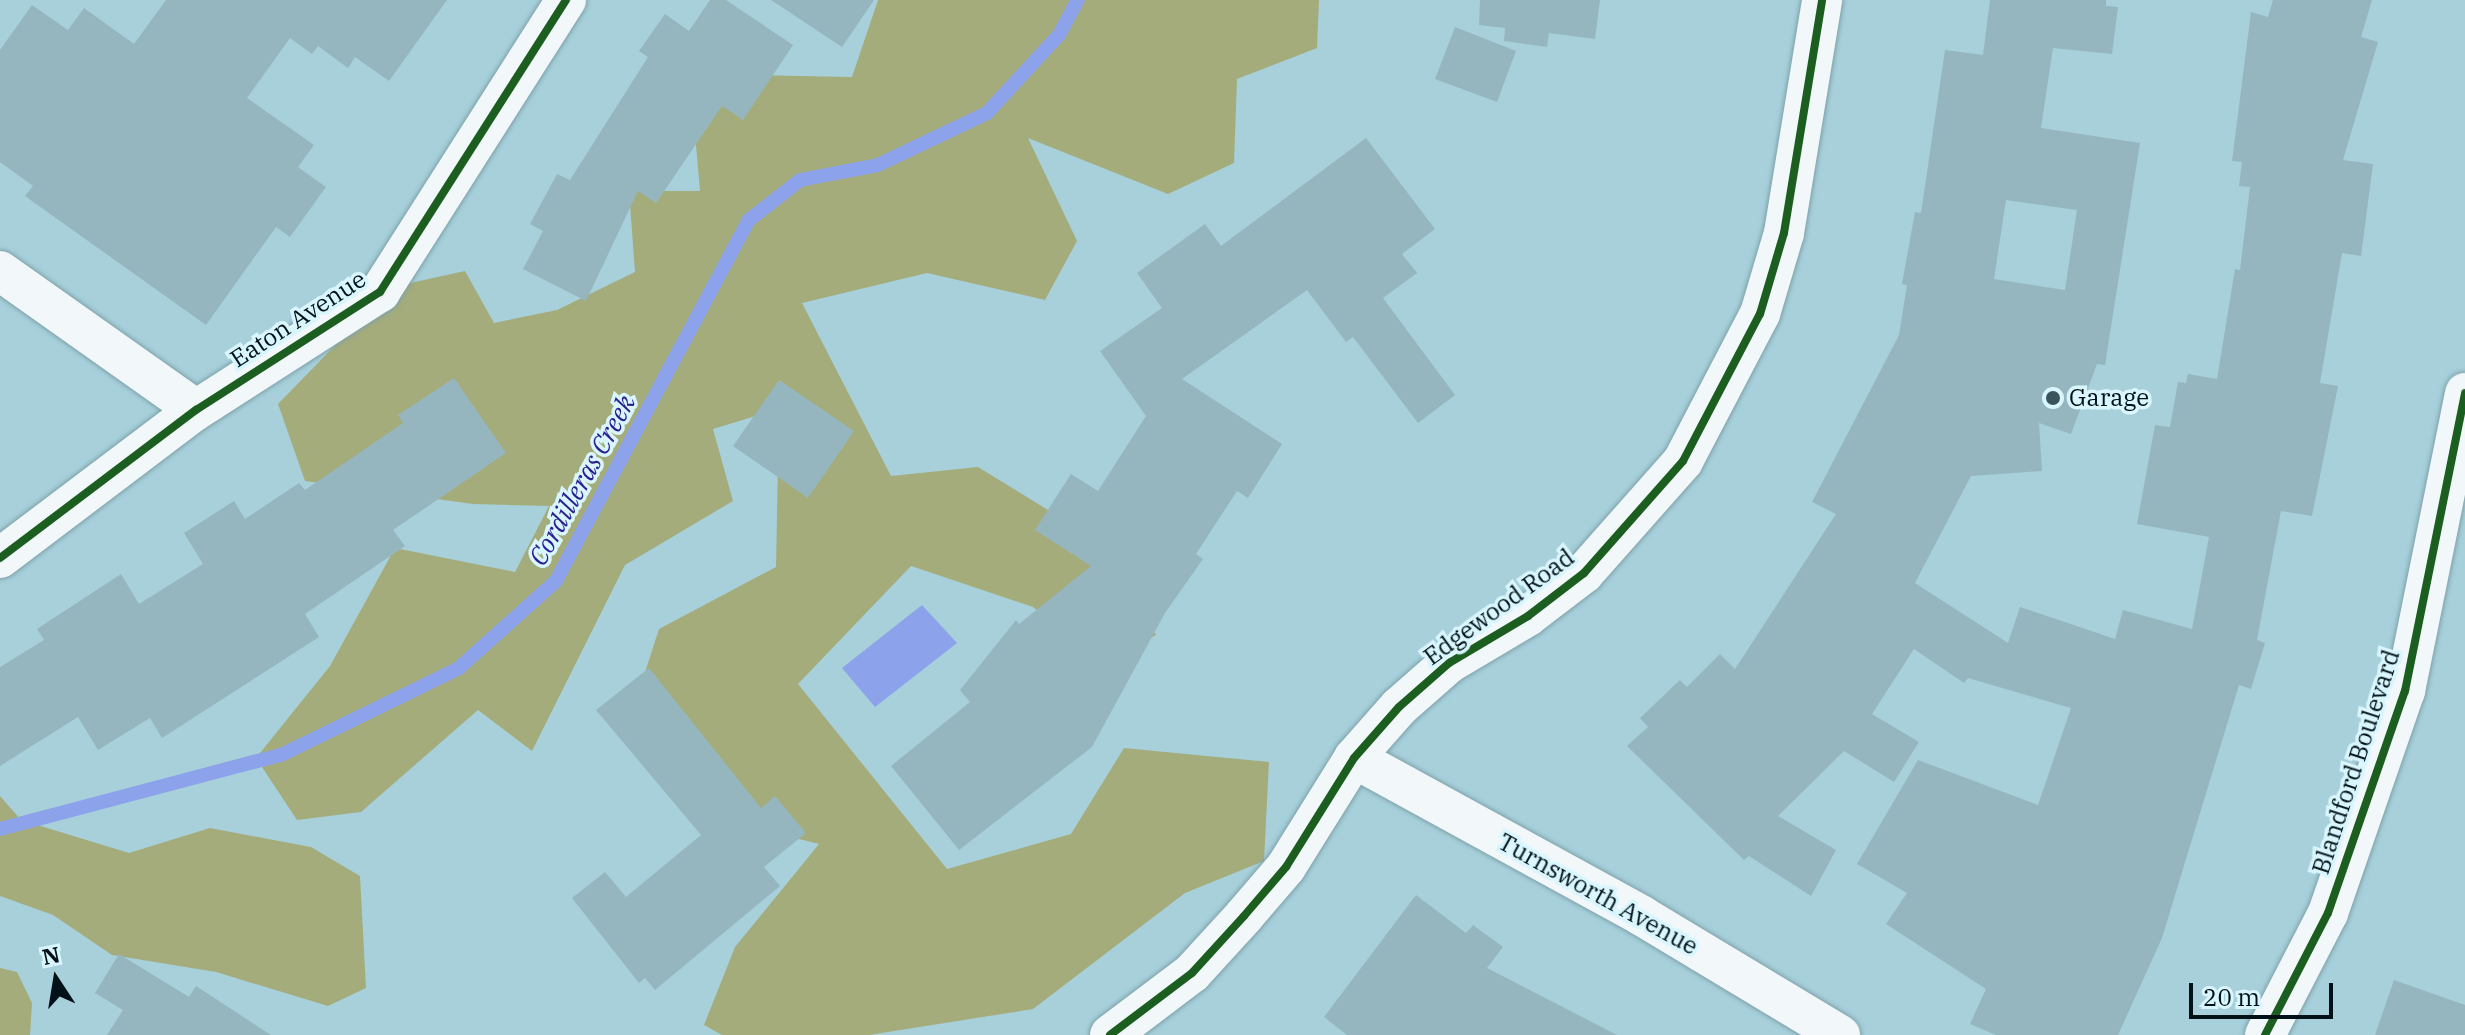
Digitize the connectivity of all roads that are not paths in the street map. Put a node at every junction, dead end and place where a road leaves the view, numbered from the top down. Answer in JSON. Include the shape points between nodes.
{"nodes":[{"id":1,"x":566,"y":0,"type":"edge"},
{"id":2,"x":1822,"y":0,"type":"edge"},
{"id":3,"x":0,"y":271,"type":"edge"},
{"id":4,"x":2465,"y":393,"type":"edge"},
{"id":5,"x":196,"y":410,"type":"junction"},
{"id":6,"x":0,"y":558,"type":"edge"},
{"id":7,"x":1354,"y":758,"type":"junction"},
{"id":8,"x":1110,"y":1035,"type":"edge"},
{"id":9,"x":1840,"y":1035,"type":"edge"},
{"id":10,"x":2265,"y":1035,"type":"edge"}],
"edges":[{"from":1,"to":5,"type":"street","name":"Eaton Avenue","via":[[380,292]]},
{"from":2,"to":7,"type":"street","name":"Edgewood Road","via":[[1784,233],[1760,314],[1683,461],[1584,573],[1528,616],[1449,663],[1399,707]]},
{"from":3,"to":5,"type":"street"},
{"from":4,"to":10,"type":"street","name":"Blandford Boulevard","via":[[2405,691],[2328,913]]},
{"from":5,"to":6,"type":"street","name":"Eaton Avenue"},
{"from":7,"to":8,"type":"street","name":"Edgewood Road","via":[[1286,867],[1244,916],[1192,973]]},
{"from":7,"to":9,"type":"street","name":"Turnsworth Avenue","via":[[1642,916]]}]}
